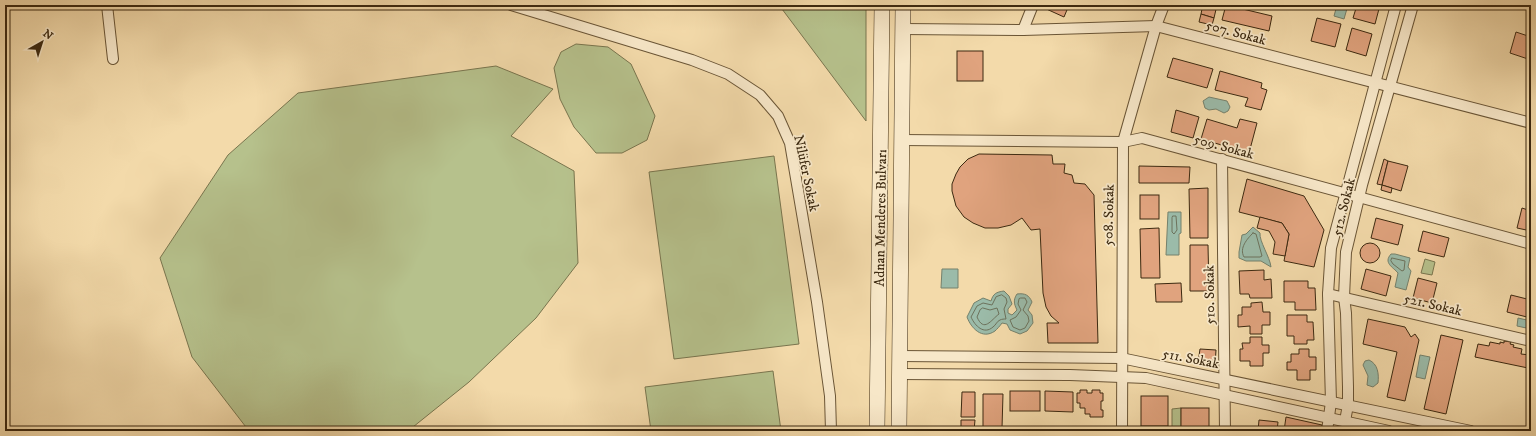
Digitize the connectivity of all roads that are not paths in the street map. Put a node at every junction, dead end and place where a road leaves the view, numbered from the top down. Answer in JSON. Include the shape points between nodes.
{"nodes":[{"id":1,"x":107,"y":5,"type":"edge"},
{"id":2,"x":511,"y":5,"type":"edge"},
{"id":3,"x":882,"y":5,"type":"edge"},
{"id":4,"x":903,"y":5,"type":"edge"},
{"id":5,"x":1033,"y":5,"type":"edge"},
{"id":6,"x":1164,"y":5,"type":"edge"},
{"id":7,"x":1396,"y":5,"type":"edge"},
{"id":8,"x":1413,"y":5,"type":"edge"},
{"id":9,"x":1156,"y":26,"type":"junction"},
{"id":10,"x":903,"y":29,"type":"junction"},
{"id":11,"x":1023,"y":30,"type":"junction"},
{"id":12,"x":113,"y":59,"type":"dead end"},
{"id":13,"x":1376,"y":83,"type":"junction"},
{"id":14,"x":1389,"y":87,"type":"junction"},
{"id":15,"x":1531,"y":123,"type":"edge"},
{"id":16,"x":901,"y":140,"type":"junction"},
{"id":17,"x":1123,"y":142,"type":"junction"},
{"id":18,"x":1222,"y":159,"type":"junction"},
{"id":19,"x":1346,"y":194,"type":"junction"},
{"id":20,"x":1359,"y":198,"type":"junction"},
{"id":21,"x":1531,"y":244,"type":"edge"},
{"id":22,"x":1328,"y":294,"type":"junction"},
{"id":23,"x":1344,"y":297,"type":"junction"},
{"id":24,"x":1531,"y":341,"type":"edge"},
{"id":25,"x":900,"y":356,"type":"junction"},
{"id":26,"x":1121,"y":358,"type":"junction"},
{"id":27,"x":900,"y":374,"type":"junction"},
{"id":28,"x":1121,"y":376,"type":"junction"},
{"id":29,"x":1224,"y":378,"type":"junction"},
{"id":30,"x":1224,"y":396,"type":"junction"},
{"id":31,"x":1331,"y":402,"type":"junction"},
{"id":32,"x":1348,"y":405,"type":"junction"},
{"id":33,"x":1329,"y":418,"type":"junction"},
{"id":34,"x":1345,"y":422,"type":"junction"},
{"id":35,"x":832,"y":431,"type":"edge"},
{"id":36,"x":877,"y":431,"type":"edge"},
{"id":37,"x":899,"y":431,"type":"edge"},
{"id":38,"x":1122,"y":431,"type":"edge"},
{"id":39,"x":1225,"y":431,"type":"edge"},
{"id":40,"x":1327,"y":431,"type":"edge"},
{"id":41,"x":1385,"y":431,"type":"edge"},
{"id":42,"x":1471,"y":431,"type":"edge"}],
"edges":[{"from":1,"to":12,"type":"street"},
{"from":2,"to":35,"type":"street","name":"Nilüfer Sokak","via":[[692,60],[728,74],[760,95],[778,116],[790,144],[817,302],[830,396]]},
{"from":3,"to":36,"type":"main road","name":"Adnan Menderes Bulvarı"},
{"from":4,"to":10,"type":"main road","name":"Adnan Menderes Bulvarı"},
{"from":5,"to":11,"type":"street"},
{"from":6,"to":9,"type":"street","name":"508. Sokak"},
{"from":7,"to":13,"type":"street","name":"512. Sokak"},
{"from":8,"to":14,"type":"street","name":"512. Sokak"},
{"from":9,"to":11,"type":"street","name":"507. Sokak"},
{"from":9,"to":13,"type":"street","name":"507. Sokak"},
{"from":9,"to":17,"type":"street","name":"508. Sokak"},
{"from":10,"to":11,"type":"street","name":"507. Sokak"},
{"from":10,"to":16,"type":"main road","name":"Adnan Menderes Bulvarı"},
{"from":13,"to":14,"type":"street","name":"507. Sokak"},
{"from":13,"to":19,"type":"street","name":"512. Sokak"},
{"from":14,"to":15,"type":"street","name":"507. Sokak"},
{"from":14,"to":20,"type":"street","name":"512. Sokak"},
{"from":16,"to":17,"type":"street","name":"509. Sokak"},
{"from":16,"to":25,"type":"main road","name":"Adnan Menderes Bulvarı"},
{"from":17,"to":18,"type":"street","name":"509. Sokak","via":[[1142,138]]},
{"from":17,"to":26,"type":"street","name":"508. Sokak"},
{"from":18,"to":19,"type":"street","name":"509. Sokak"},
{"from":18,"to":29,"type":"street","name":"510. Sokak"},
{"from":19,"to":20,"type":"street","name":"509. Sokak"},
{"from":19,"to":22,"type":"street","name":"512. Sokak","via":[[1331,248]]},
{"from":20,"to":21,"type":"street","name":"509. Sokak"},
{"from":20,"to":23,"type":"street","name":"512. Sokak","via":[[1346,252]]},
{"from":22,"to":23,"type":"street","name":"521. Sokak"},
{"from":22,"to":31,"type":"street","name":"512. Sokak"},
{"from":23,"to":24,"type":"street","name":"521. Sokak"},
{"from":23,"to":32,"type":"street","name":"512. Sokak"},
{"from":25,"to":26,"type":"street","name":"511. Sokak"},
{"from":25,"to":27,"type":"main road","name":"Adnan Menderes Bulvarı"},
{"from":26,"to":28,"type":"street","name":"508. Sokak"},
{"from":26,"to":29,"type":"street","name":"511. Sokak"},
{"from":27,"to":28,"type":"street","name":"511. Sokak"},
{"from":27,"to":37,"type":"main road","name":"Adnan Menderes Bulvarı"},
{"from":28,"to":30,"type":"street","name":"511. Sokak","via":[[1146,378]]},
{"from":28,"to":38,"type":"street","name":"508. Sokak"},
{"from":29,"to":30,"type":"street","name":"510. Sokak"},
{"from":29,"to":31,"type":"street","name":"511. Sokak"},
{"from":30,"to":33,"type":"street","name":"511. Sokak"},
{"from":30,"to":39,"type":"street","name":"510. Sokak"},
{"from":31,"to":32,"type":"street","name":"511. Sokak"},
{"from":31,"to":33,"type":"street","name":"512. Sokak"},
{"from":32,"to":34,"type":"street","name":"512. Sokak"},
{"from":32,"to":42,"type":"street","name":"511. Sokak"},
{"from":33,"to":34,"type":"street","name":"511. Sokak"},
{"from":33,"to":40,"type":"street","name":"512. Sokak"},
{"from":34,"to":41,"type":"street","name":"511. Sokak"}]}
